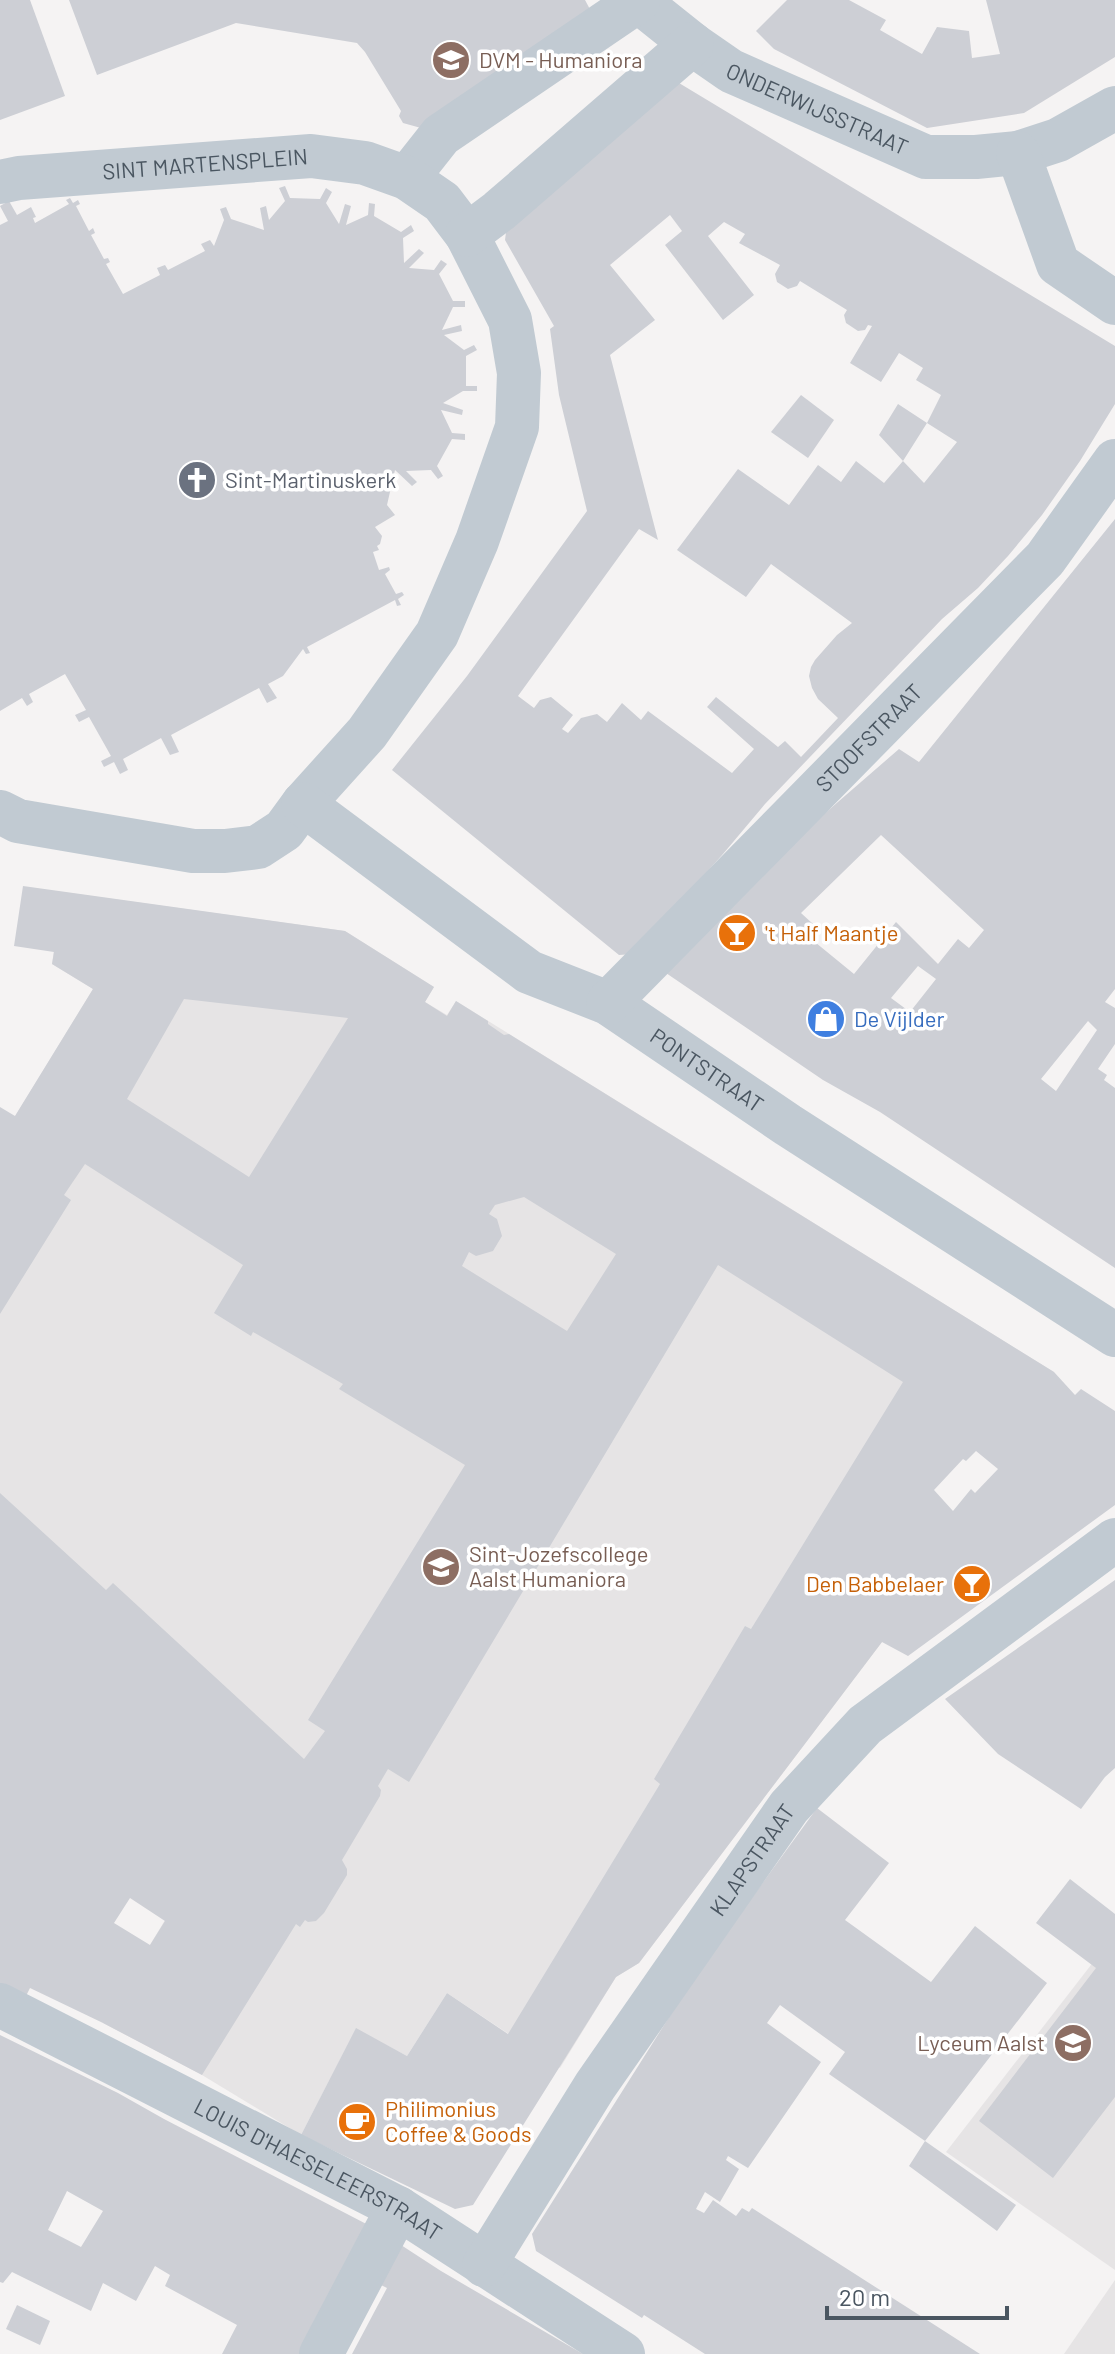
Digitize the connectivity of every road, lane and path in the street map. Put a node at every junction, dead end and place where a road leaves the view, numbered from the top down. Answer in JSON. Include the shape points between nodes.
{"nodes":[{"id":1,"x":638,"y":0,"type":"edge"},
{"id":2,"x":692,"y":44,"type":"junction"},
{"id":3,"x":1115,"y":108,"type":"edge"},
{"id":4,"x":1018,"y":153,"type":"junction"},
{"id":5,"x":407,"y":178,"type":"junction"},
{"id":6,"x":0,"y":182,"type":"edge"},
{"id":7,"x":467,"y":235,"type":"junction"},
{"id":8,"x":1115,"y":303,"type":"edge"},
{"id":9,"x":1115,"y":461,"type":"edge"},
{"id":10,"x":303,"y":804,"type":"junction"},
{"id":11,"x":0,"y":812,"type":"edge"},
{"id":12,"x":608,"y":1003,"type":"junction"},
{"id":13,"x":1115,"y":1335,"type":"edge"},
{"id":14,"x":1115,"y":1540,"type":"edge"},
{"id":15,"x":0,"y":2005,"type":"edge"},
{"id":16,"x":398,"y":2208,"type":"junction"},
{"id":17,"x":484,"y":2265,"type":"junction"},
{"id":18,"x":321,"y":2354,"type":"edge"},
{"id":19,"x":623,"y":2354,"type":"edge"}],
"edges":[{"from":1,"to":2,"type":"street","name":"ONDERWIJSSTRAAT"},
{"from":1,"to":5,"type":"street","via":[[441,135]]},
{"from":2,"to":4,"type":"street","name":"ONDERWIJSSTRAAT","via":[[731,71],[926,157]]},
{"from":2,"to":7,"type":"street"},
{"from":3,"to":4,"type":"street","name":"ONDERWIJSSTRAAT","via":[[1058,140]]},
{"from":4,"to":8,"type":"street","via":[[1058,264]]},
{"from":5,"to":6,"type":"street","name":"SINT MARTENSPLEIN","via":[[365,163],[311,156]]},
{"from":5,"to":7,"type":"street","name":"SINT MARTENSPLEIN","via":[[442,202]]},
{"from":7,"to":10,"type":"street","name":"SINT MARTENSPLEIN","via":[[510,320],[519,373],[517,427],[437,634],[367,733]]},
{"from":9,"to":12,"type":"street","name":"STOOFSTRAAT","via":[[1045,559]]},
{"from":10,"to":11,"type":"street","name":"SINT MARTENSPLEIN","via":[[284,830],[258,847],[225,851],[193,851],[18,821]]},
{"from":10,"to":12,"type":"street","name":"PONTSTRAAT","via":[[529,972]]},
{"from":12,"to":13,"type":"street","name":"PONTSTRAAT"},
{"from":14,"to":17,"type":"street","name":"KLAPSTRAAT","via":[[865,1725],[789,1807],[595,2086]]},
{"from":15,"to":16,"type":"street","name":"LOUIS D'HAESELEERSTRAAT"},
{"from":16,"to":17,"type":"street","name":"LOUIS D'HAESELEERSTRAAT"},
{"from":16,"to":18,"type":"street"},
{"from":17,"to":19,"type":"street","name":"LOUIS D'HAESELEERSTRAAT"}]}
